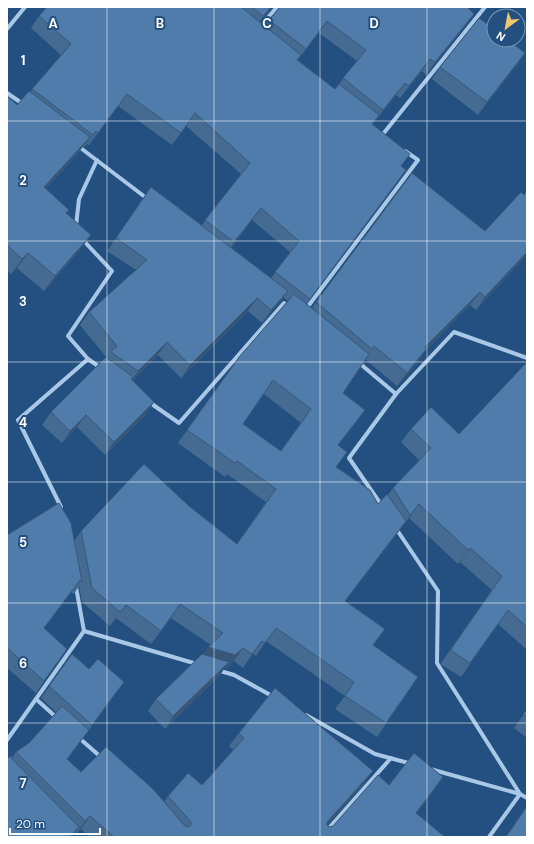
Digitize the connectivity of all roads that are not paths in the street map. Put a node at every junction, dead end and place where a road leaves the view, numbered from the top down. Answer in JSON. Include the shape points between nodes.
{"nodes":[{"id":1,"x":25,"y":7,"type":"edge"},
{"id":2,"x":277,"y":7,"type":"edge"},
{"id":3,"x":485,"y":7,"type":"edge"},
{"id":4,"x":7,"y":29,"type":"edge"},
{"id":5,"x":255,"y":33,"type":"edge"},
{"id":6,"x":7,"y":92,"type":"edge"},
{"id":7,"x":25,"y":106,"type":"edge"},
{"id":8,"x":377,"y":130,"type":"edge"},
{"id":9,"x":383,"y":134,"type":"junction"},
{"id":10,"x":389,"y":139,"type":"edge"},
{"id":11,"x":73,"y":142,"type":"edge"},
{"id":12,"x":400,"y":147,"type":"edge"},
{"id":13,"x":97,"y":160,"type":"junction"},
{"id":14,"x":153,"y":203,"type":"edge"},
{"id":15,"x":75,"y":231,"type":"edge"},
{"id":16,"x":80,"y":237,"type":"edge"},
{"id":17,"x":278,"y":298,"type":"edge"},
{"id":18,"x":284,"y":303,"type":"junction"},
{"id":19,"x":290,"y":307,"type":"edge"},
{"id":20,"x":302,"y":316,"type":"edge"},
{"id":21,"x":527,"y":358,"type":"edge"},
{"id":22,"x":88,"y":359,"type":"junction"},
{"id":23,"x":355,"y":360,"type":"edge"},
{"id":24,"x":108,"y":372,"type":"edge"},
{"id":25,"x":396,"y":394,"type":"junction"},
{"id":26,"x":146,"y":400,"type":"edge"},
{"id":27,"x":383,"y":508,"type":"edge"},
{"id":28,"x":63,"y":515,"type":"edge"},
{"id":29,"x":392,"y":521,"type":"edge"},
{"id":30,"x":75,"y":585,"type":"edge"},
{"id":31,"x":84,"y":631,"type":"junction"},
{"id":32,"x":204,"y":666,"type":"edge"},
{"id":33,"x":212,"y":668,"type":"edge"},
{"id":34,"x":36,"y":699,"type":"junction"},
{"id":35,"x":281,"y":701,"type":"edge"},
{"id":36,"x":301,"y":713,"type":"edge"},
{"id":37,"x":59,"y":720,"type":"edge"},
{"id":38,"x":76,"y":735,"type":"edge"},
{"id":39,"x":7,"y":740,"type":"edge"},
{"id":40,"x":390,"y":758,"type":"junction"},
{"id":41,"x":105,"y":761,"type":"edge"},
{"id":42,"x":413,"y":764,"type":"edge"},
{"id":43,"x":429,"y":768,"type":"edge"},
{"id":44,"x":520,"y":794,"type":"junction"},
{"id":45,"x":527,"y":798,"type":"edge"},
{"id":46,"x":321,"y":837,"type":"edge"},
{"id":47,"x":488,"y":837,"type":"edge"}],
"edges":[{"from":1,"to":4,"type":"street"},
{"from":2,"to":5,"type":"street"},
{"from":3,"to":9,"type":"street"},
{"from":6,"to":7,"type":"street"},
{"from":8,"to":9,"type":"street"},
{"from":9,"to":10,"type":"street"},
{"from":11,"to":13,"type":"street"},
{"from":12,"to":20,"type":"street","via":[[418,160]]},
{"from":13,"to":14,"type":"street"},
{"from":13,"to":15,"type":"street","via":[[79,199]]},
{"from":16,"to":22,"type":"street","via":[[112,271],[68,336]]},
{"from":17,"to":18,"type":"street"},
{"from":18,"to":19,"type":"street"},
{"from":18,"to":26,"type":"street","via":[[179,423]]},
{"from":21,"to":25,"type":"street","via":[[454,332]]},
{"from":22,"to":24,"type":"street"},
{"from":22,"to":28,"type":"street","via":[[18,420]]},
{"from":23,"to":25,"type":"street"},
{"from":25,"to":27,"type":"street","via":[[349,458]]},
{"from":29,"to":44,"type":"street","via":[[438,591],[437,663]]},
{"from":30,"to":31,"type":"street"},
{"from":31,"to":32,"type":"street"},
{"from":31,"to":34,"type":"street"},
{"from":33,"to":35,"type":"street","via":[[234,675]]},
{"from":34,"to":37,"type":"street"},
{"from":34,"to":39,"type":"street"},
{"from":36,"to":40,"type":"street","via":[[375,754]]},
{"from":38,"to":41,"type":"street"},
{"from":40,"to":42,"type":"street"},
{"from":40,"to":46,"type":"street"},
{"from":43,"to":44,"type":"street"},
{"from":44,"to":45,"type":"street"},
{"from":44,"to":47,"type":"street"}]}
